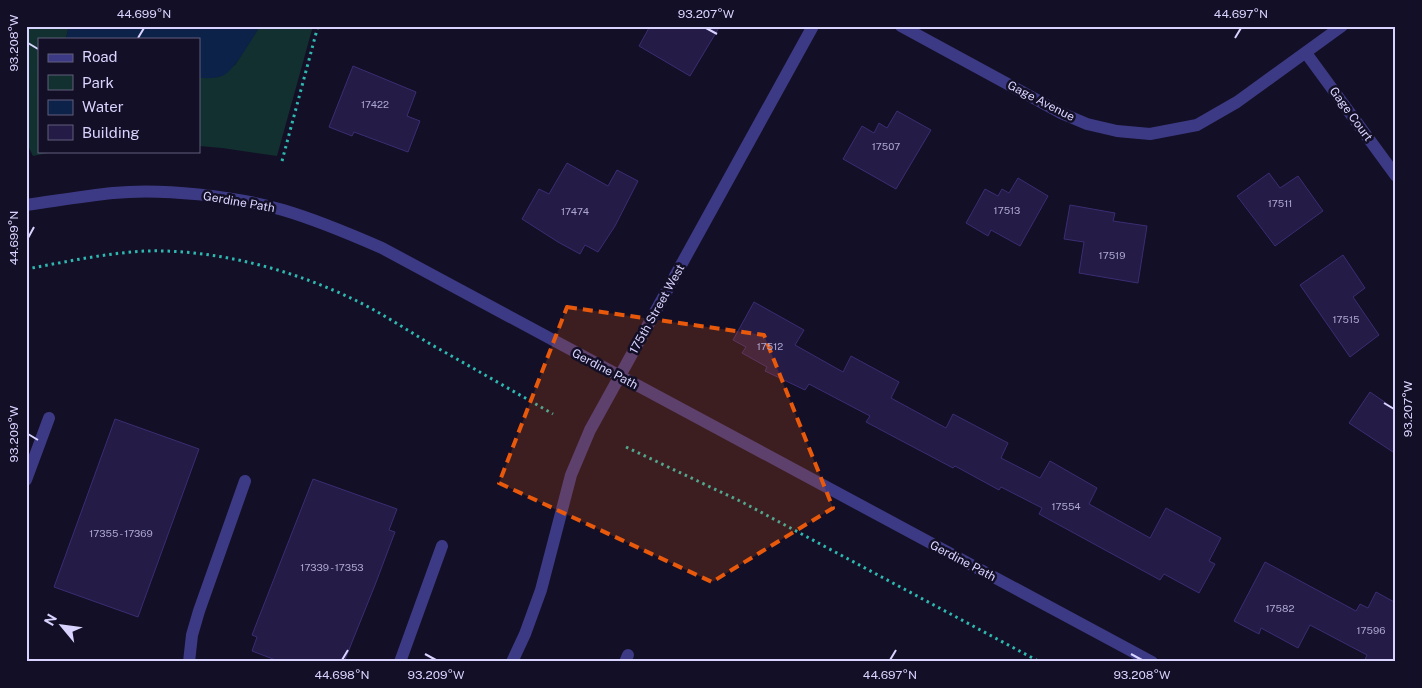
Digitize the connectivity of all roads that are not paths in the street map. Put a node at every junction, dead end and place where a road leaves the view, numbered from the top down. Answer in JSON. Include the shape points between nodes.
{"nodes":[{"id":1,"x":813,"y":26,"type":"edge"},
{"id":2,"x":902,"y":26,"type":"edge"},
{"id":3,"x":1342,"y":26,"type":"edge"},
{"id":4,"x":1306,"y":52,"type":"junction"},
{"id":5,"x":1396,"y":176,"type":"edge"},
{"id":6,"x":26,"y":205,"type":"edge"},
{"id":7,"x":619,"y":377,"type":"junction"},
{"id":8,"x":49,"y":418,"type":"dead end"},
{"id":9,"x":26,"y":480,"type":"edge"},
{"id":10,"x":245,"y":481,"type":"dead end"},
{"id":11,"x":442,"y":546,"type":"dead end"},
{"id":12,"x":189,"y":662,"type":"edge"},
{"id":13,"x":400,"y":662,"type":"edge"},
{"id":14,"x":512,"y":662,"type":"edge"},
{"id":15,"x":1152,"y":662,"type":"edge"}],
"edges":[{"from":1,"to":7,"type":"street","name":"175th Street West"},
{"from":2,"to":4,"type":"street","name":"Gage Avenue","via":[[1061,113],[1094,126],[1150,134],[1198,125],[1237,102]]},
{"from":3,"to":4,"type":"street","name":"Gage Avenue"},
{"from":4,"to":5,"type":"street","name":"Gage Court"},
{"from":6,"to":7,"type":"street","name":"Gerdine Path","via":[[114,193],[173,193],[228,199],[282,210],[382,248]]},
{"from":7,"to":14,"type":"street","name":"175th Street West","via":[[590,430],[571,475],[540,590],[526,634]]},
{"from":7,"to":15,"type":"street","name":"Gerdine Path"},
{"from":8,"to":9,"type":"street"},
{"from":10,"to":12,"type":"street","via":[[199,611]]},
{"from":11,"to":13,"type":"street"}]}
